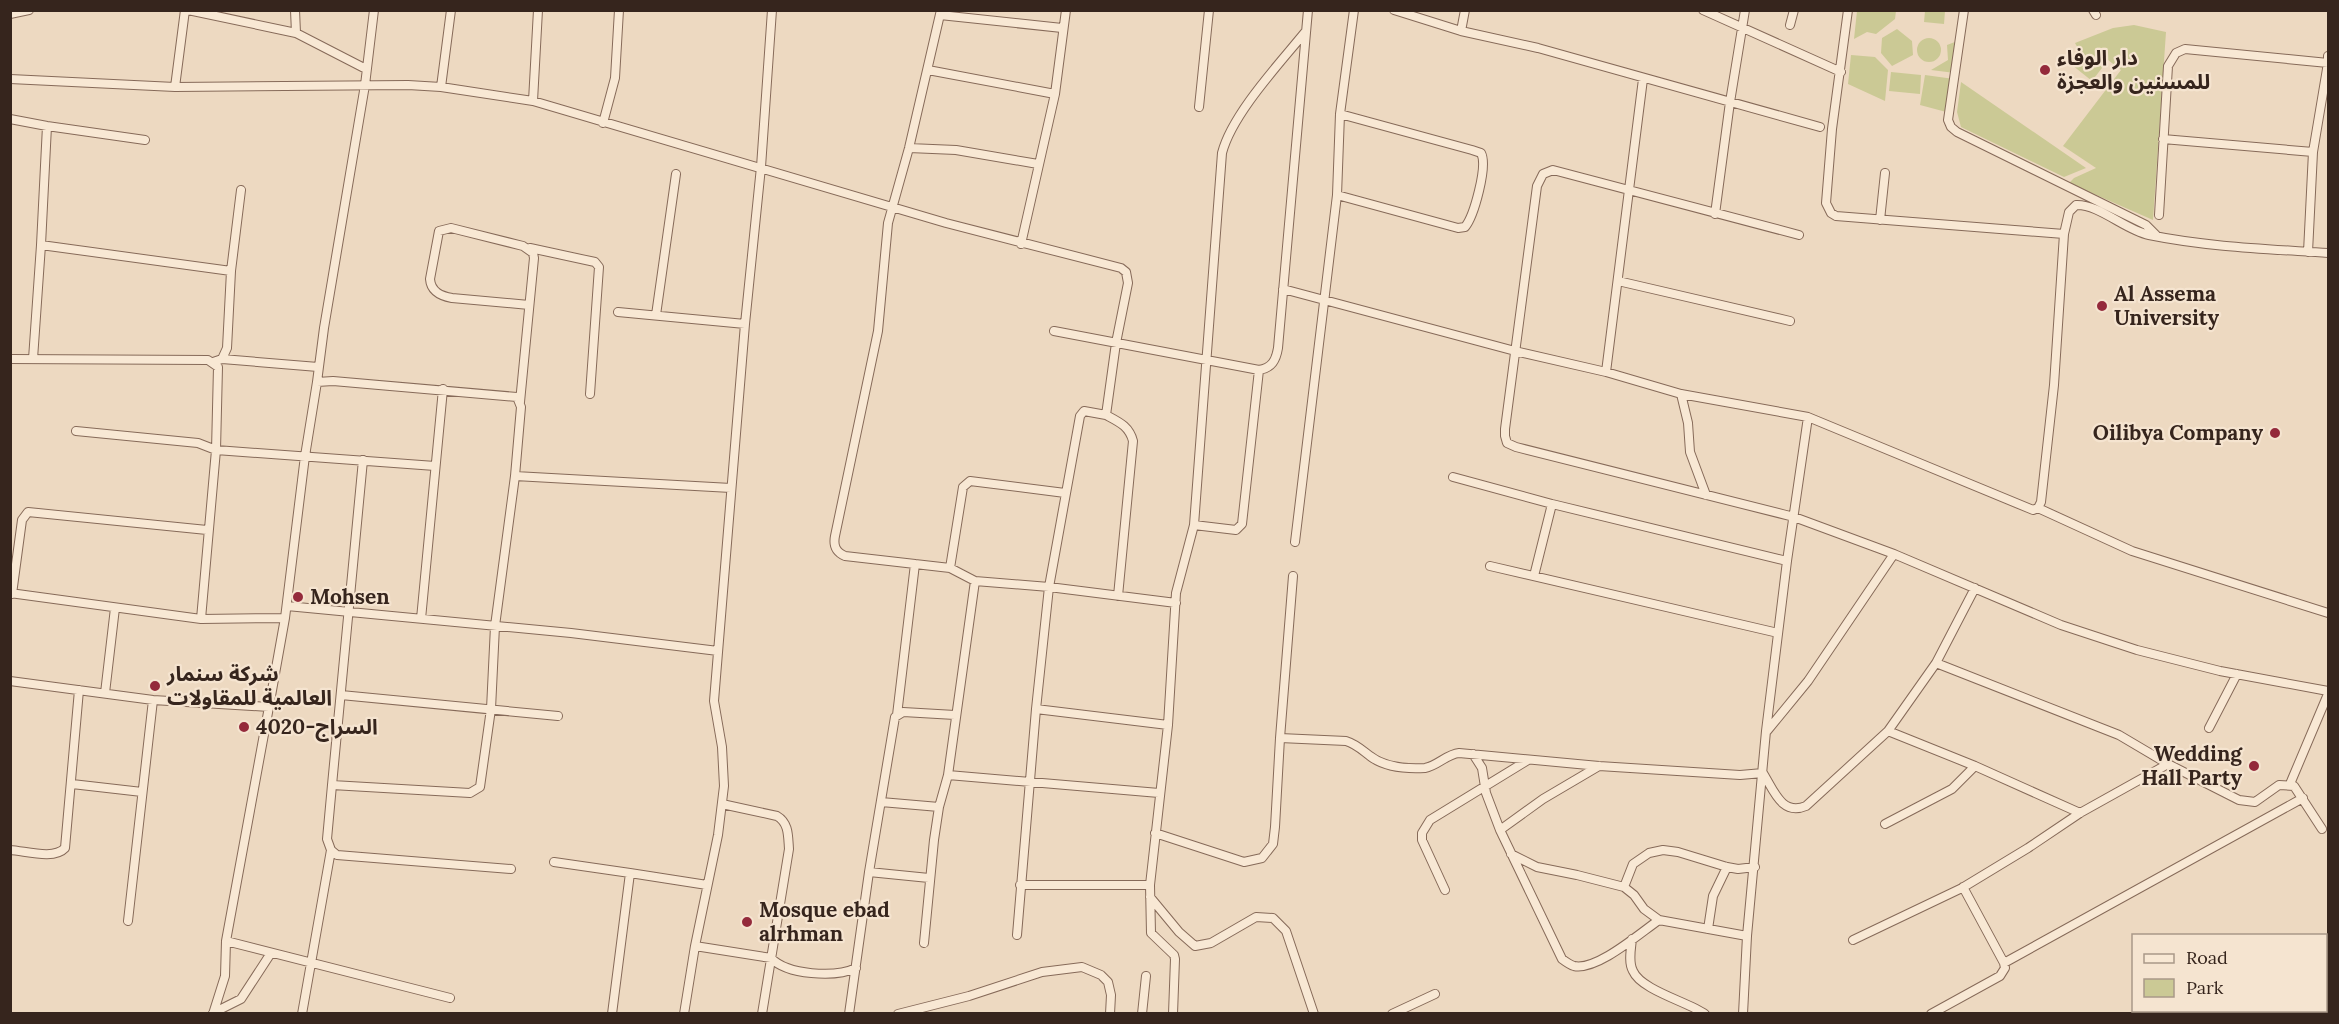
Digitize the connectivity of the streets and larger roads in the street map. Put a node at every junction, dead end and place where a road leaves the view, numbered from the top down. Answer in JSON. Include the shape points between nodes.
{"nodes":[{"id":1,"x":29,"y":10,"type":"edge"},
{"id":2,"x":187,"y":10,"type":"edge"},
{"id":3,"x":295,"y":10,"type":"edge"},
{"id":4,"x":374,"y":10,"type":"edge"},
{"id":5,"x":452,"y":10,"type":"edge"},
{"id":6,"x":538,"y":10,"type":"edge"},
{"id":7,"x":619,"y":10,"type":"edge"},
{"id":8,"x":772,"y":10,"type":"edge"},
{"id":9,"x":1066,"y":10,"type":"edge"},
{"id":10,"x":1209,"y":10,"type":"edge"},
{"id":11,"x":1308,"y":10,"type":"edge"},
{"id":12,"x":1354,"y":10,"type":"edge"},
{"id":13,"x":1394,"y":10,"type":"edge"},
{"id":14,"x":1465,"y":10,"type":"edge"},
{"id":15,"x":1703,"y":10,"type":"edge"},
{"id":16,"x":1745,"y":10,"type":"edge"},
{"id":17,"x":1794,"y":10,"type":"edge"},
{"id":18,"x":1848,"y":10,"type":"edge"},
{"id":19,"x":1964,"y":10,"type":"edge"},
{"id":20,"x":941,"y":13,"type":"edge"},
{"id":21,"x":10,"y":14,"type":"edge"},
{"id":22,"x":1417,"y":14,"type":"edge"},
{"id":23,"x":1790,"y":25,"type":"dead end"},
{"id":24,"x":1062,"y":28,"type":"junction"},
{"id":25,"x":1743,"y":28,"type":"junction"},
{"id":26,"x":1306,"y":31,"type":"junction"},
{"id":27,"x":1461,"y":31,"type":"junction"},
{"id":28,"x":296,"y":33,"type":"junction"},
{"id":29,"x":2328,"y":56,"type":"edge"},
{"id":30,"x":2328,"y":63,"type":"edge"},
{"id":31,"x":366,"y":69,"type":"junction"},
{"id":32,"x":928,"y":70,"type":"junction"},
{"id":33,"x":1841,"y":72,"type":"junction"},
{"id":34,"x":10,"y":79,"type":"edge"},
{"id":35,"x":1643,"y":79,"type":"junction"},
{"id":36,"x":365,"y":85,"type":"junction"},
{"id":37,"x":175,"y":87,"type":"junction"},
{"id":38,"x":441,"y":87,"type":"junction"},
{"id":39,"x":1055,"y":93,"type":"junction"},
{"id":40,"x":532,"y":101,"type":"junction"},
{"id":41,"x":1730,"y":102,"type":"junction"},
{"id":42,"x":1199,"y":107,"type":"dead end"},
{"id":43,"x":1340,"y":114,"type":"junction"},
{"id":44,"x":10,"y":119,"type":"edge"},
{"id":45,"x":603,"y":123,"type":"junction"},
{"id":46,"x":47,"y":126,"type":"junction"},
{"id":47,"x":1820,"y":127,"type":"dead end"},
{"id":48,"x":2163,"y":139,"type":"junction"},
{"id":49,"x":145,"y":140,"type":"dead end"},
{"id":50,"x":909,"y":148,"type":"junction"},
{"id":51,"x":2313,"y":152,"type":"junction"},
{"id":52,"x":1038,"y":164,"type":"junction"},
{"id":53,"x":761,"y":167,"type":"junction"},
{"id":54,"x":1885,"y":172,"type":"dead end"},
{"id":55,"x":676,"y":174,"type":"dead end"},
{"id":56,"x":241,"y":190,"type":"dead end"},
{"id":57,"x":1630,"y":190,"type":"junction"},
{"id":58,"x":1337,"y":195,"type":"junction"},
{"id":59,"x":893,"y":208,"type":"junction"},
{"id":60,"x":1715,"y":214,"type":"junction"},
{"id":61,"x":2159,"y":215,"type":"dead end"},
{"id":62,"x":1880,"y":220,"type":"junction"},
{"id":63,"x":2064,"y":234,"type":"junction"},
{"id":64,"x":1799,"y":235,"type":"dead end"},
{"id":65,"x":2156,"y":235,"type":"junction"},
{"id":66,"x":1021,"y":244,"type":"junction"},
{"id":67,"x":41,"y":245,"type":"junction"},
{"id":68,"x":530,"y":249,"type":"junction"},
{"id":69,"x":2308,"y":252,"type":"junction"},
{"id":70,"x":2328,"y":253,"type":"edge"},
{"id":71,"x":231,"y":271,"type":"junction"},
{"id":72,"x":1618,"y":281,"type":"junction"},
{"id":73,"x":1283,"y":289,"type":"junction"},
{"id":74,"x":1324,"y":300,"type":"junction"},
{"id":75,"x":529,"y":304,"type":"junction"},
{"id":76,"x":618,"y":312,"type":"dead end"},
{"id":77,"x":656,"y":315,"type":"junction"},
{"id":78,"x":1790,"y":321,"type":"dead end"},
{"id":79,"x":745,"y":324,"type":"junction"},
{"id":80,"x":1054,"y":331,"type":"dead end"},
{"id":81,"x":1116,"y":343,"type":"junction"},
{"id":82,"x":1515,"y":351,"type":"junction"},
{"id":83,"x":10,"y":359,"type":"edge"},
{"id":84,"x":33,"y":359,"type":"junction"},
{"id":85,"x":1207,"y":359,"type":"junction"},
{"id":86,"x":217,"y":361,"type":"junction"},
{"id":87,"x":318,"y":367,"type":"junction"},
{"id":88,"x":1259,"y":370,"type":"junction"},
{"id":89,"x":1606,"y":372,"type":"junction"},
{"id":90,"x":317,"y":382,"type":"junction"},
{"id":91,"x":443,"y":389,"type":"junction"},
{"id":92,"x":590,"y":394,"type":"dead end"},
{"id":93,"x":1681,"y":394,"type":"junction"},
{"id":94,"x":520,"y":402,"type":"junction"},
{"id":95,"x":1106,"y":415,"type":"junction"},
{"id":96,"x":1808,"y":417,"type":"junction"},
{"id":97,"x":76,"y":431,"type":"dead end"},
{"id":98,"x":216,"y":450,"type":"junction"},
{"id":99,"x":304,"y":456,"type":"junction"},
{"id":100,"x":363,"y":460,"type":"junction"},
{"id":101,"x":435,"y":466,"type":"junction"},
{"id":102,"x":514,"y":477,"type":"junction"},
{"id":103,"x":1453,"y":477,"type":"dead end"},
{"id":104,"x":731,"y":488,"type":"junction"},
{"id":105,"x":1065,"y":493,"type":"junction"},
{"id":106,"x":1706,"y":495,"type":"junction"},
{"id":107,"x":1551,"y":504,"type":"junction"},
{"id":108,"x":2038,"y":508,"type":"junction"},
{"id":109,"x":1794,"y":517,"type":"junction"},
{"id":110,"x":1194,"y":525,"type":"junction"},
{"id":111,"x":207,"y":530,"type":"junction"},
{"id":112,"x":1295,"y":542,"type":"dead end"},
{"id":113,"x":1894,"y":554,"type":"junction"},
{"id":114,"x":1787,"y":561,"type":"junction"},
{"id":115,"x":915,"y":564,"type":"junction"},
{"id":116,"x":1490,"y":566,"type":"dead end"},
{"id":117,"x":950,"y":568,"type":"junction"},
{"id":118,"x":1293,"y":576,"type":"dead end"},
{"id":119,"x":1534,"y":576,"type":"junction"},
{"id":120,"x":975,"y":581,"type":"junction"},
{"id":121,"x":1049,"y":587,"type":"junction"},
{"id":122,"x":1975,"y":588,"type":"junction"},
{"id":123,"x":11,"y":593,"type":"edge"},
{"id":124,"x":1118,"y":596,"type":"junction"},
{"id":125,"x":1176,"y":603,"type":"junction"},
{"id":126,"x":287,"y":606,"type":"junction"},
{"id":127,"x":115,"y":608,"type":"junction"},
{"id":128,"x":350,"y":611,"type":"junction"},
{"id":129,"x":2328,"y":613,"type":"edge"},
{"id":130,"x":285,"y":618,"type":"junction"},
{"id":131,"x":201,"y":619,"type":"junction"},
{"id":132,"x":421,"y":619,"type":"junction"},
{"id":133,"x":495,"y":626,"type":"junction"},
{"id":134,"x":1778,"y":633,"type":"junction"},
{"id":135,"x":718,"y":651,"type":"junction"},
{"id":136,"x":1936,"y":663,"type":"junction"},
{"id":137,"x":2236,"y":674,"type":"junction"},
{"id":138,"x":10,"y":681,"type":"edge"},
{"id":139,"x":79,"y":690,"type":"junction"},
{"id":140,"x":105,"y":693,"type":"junction"},
{"id":141,"x":2328,"y":693,"type":"edge"},
{"id":142,"x":341,"y":695,"type":"junction"},
{"id":143,"x":153,"y":700,"type":"junction"},
{"id":144,"x":268,"y":707,"type":"junction"},
{"id":145,"x":491,"y":709,"type":"junction"},
{"id":146,"x":1036,"y":709,"type":"junction"},
{"id":147,"x":897,"y":715,"type":"junction"},
{"id":148,"x":558,"y":716,"type":"dead end"},
{"id":149,"x":955,"y":716,"type":"junction"},
{"id":150,"x":1168,"y":725,"type":"junction"},
{"id":151,"x":2209,"y":728,"type":"dead end"},
{"id":152,"x":1766,"y":731,"type":"junction"},
{"id":153,"x":1888,"y":731,"type":"junction"},
{"id":154,"x":1280,"y":738,"type":"junction"},
{"id":155,"x":1473,"y":754,"type":"junction"},
{"id":156,"x":1528,"y":760,"type":"junction"},
{"id":157,"x":2168,"y":764,"type":"junction"},
{"id":158,"x":1599,"y":766,"type":"junction"},
{"id":159,"x":1975,"y":766,"type":"junction"},
{"id":160,"x":1763,"y":773,"type":"junction"},
{"id":161,"x":948,"y":775,"type":"junction"},
{"id":162,"x":1030,"y":781,"type":"junction"},
{"id":163,"x":72,"y":784,"type":"junction"},
{"id":164,"x":2290,"y":784,"type":"junction"},
{"id":165,"x":332,"y":785,"type":"junction"},
{"id":166,"x":1485,"y":785,"type":"junction"},
{"id":167,"x":142,"y":792,"type":"junction"},
{"id":168,"x":1159,"y":793,"type":"junction"},
{"id":169,"x":2302,"y":798,"type":"junction"},
{"id":170,"x":881,"y":802,"type":"junction"},
{"id":171,"x":722,"y":804,"type":"junction"},
{"id":172,"x":939,"y":807,"type":"junction"},
{"id":173,"x":2080,"y":813,"type":"junction"},
{"id":174,"x":1885,"y":824,"type":"dead end"},
{"id":175,"x":2322,"y":829,"type":"dead end"},
{"id":176,"x":1500,"y":830,"type":"junction"},
{"id":177,"x":1155,"y":833,"type":"junction"},
{"id":178,"x":10,"y":850,"type":"edge"},
{"id":179,"x":331,"y":850,"type":"junction"},
{"id":180,"x":1510,"y":854,"type":"junction"},
{"id":181,"x":554,"y":862,"type":"dead end"},
{"id":182,"x":1727,"y":867,"type":"junction"},
{"id":183,"x":1755,"y":867,"type":"junction"},
{"id":184,"x":511,"y":869,"type":"dead end"},
{"id":185,"x":869,"y":872,"type":"junction"},
{"id":186,"x":630,"y":873,"type":"junction"},
{"id":187,"x":929,"y":878,"type":"junction"},
{"id":188,"x":707,"y":885,"type":"junction"},
{"id":189,"x":1020,"y":885,"type":"junction"},
{"id":190,"x":1150,"y":885,"type":"junction"},
{"id":191,"x":1624,"y":887,"type":"junction"},
{"id":192,"x":1963,"y":887,"type":"junction"},
{"id":193,"x":1445,"y":890,"type":"dead end"},
{"id":194,"x":1150,"y":897,"type":"junction"},
{"id":195,"x":1659,"y":920,"type":"junction"},
{"id":196,"x":128,"y":921,"type":"dead end"},
{"id":197,"x":1708,"y":929,"type":"junction"},
{"id":198,"x":1017,"y":935,"type":"dead end"},
{"id":199,"x":1747,"y":936,"type":"junction"},
{"id":200,"x":1632,"y":939,"type":"junction"},
{"id":201,"x":1853,"y":940,"type":"dead end"},
{"id":202,"x":226,"y":941,"type":"junction"},
{"id":203,"x":924,"y":943,"type":"dead end"},
{"id":204,"x":695,"y":946,"type":"junction"},
{"id":205,"x":271,"y":953,"type":"junction"},
{"id":206,"x":771,"y":958,"type":"junction"},
{"id":207,"x":311,"y":963,"type":"junction"},
{"id":208,"x":2004,"y":963,"type":"junction"},
{"id":209,"x":856,"y":968,"type":"junction"},
{"id":210,"x":1146,"y":976,"type":"dead end"},
{"id":211,"x":1435,"y":994,"type":"dead end"},
{"id":212,"x":450,"y":998,"type":"dead end"},
{"id":213,"x":213,"y":1013,"type":"edge"},
{"id":214,"x":302,"y":1014,"type":"edge"},
{"id":215,"x":612,"y":1014,"type":"edge"},
{"id":216,"x":684,"y":1014,"type":"edge"},
{"id":217,"x":762,"y":1014,"type":"edge"},
{"id":218,"x":849,"y":1014,"type":"edge"},
{"id":219,"x":897,"y":1014,"type":"edge"},
{"id":220,"x":1110,"y":1014,"type":"edge"},
{"id":221,"x":1142,"y":1014,"type":"edge"},
{"id":222,"x":1173,"y":1014,"type":"edge"},
{"id":223,"x":1314,"y":1014,"type":"edge"},
{"id":224,"x":1392,"y":1014,"type":"edge"},
{"id":225,"x":1705,"y":1014,"type":"edge"},
{"id":226,"x":1743,"y":1014,"type":"edge"},
{"id":227,"x":1931,"y":1014,"type":"edge"}],
"edges":[{"from":1,"to":21,"type":"street"},
{"from":2,"to":28,"type":"street"},
{"from":2,"to":37,"type":"street"},
{"from":3,"to":28,"type":"street"},
{"from":4,"to":31,"type":"street"},
{"from":5,"to":38,"type":"street"},
{"from":6,"to":40,"type":"street"},
{"from":7,"to":45,"type":"street","via":[[615,78]]},
{"from":8,"to":53,"type":"street"},
{"from":9,"to":24,"type":"street"},
{"from":10,"to":42,"type":"street"},
{"from":11,"to":26,"type":"street"},
{"from":12,"to":43,"type":"street"},
{"from":13,"to":22,"type":"street"},
{"from":14,"to":27,"type":"street"},
{"from":15,"to":25,"type":"street"},
{"from":16,"to":25,"type":"street"},
{"from":17,"to":23,"type":"street"},
{"from":18,"to":33,"type":"street"},
{"from":19,"to":65,"type":"street","via":[[1948,120],[1951,127],[2146,225]]},
{"from":20,"to":24,"type":"street"},
{"from":20,"to":32,"type":"street"},
{"from":22,"to":27,"type":"street"},
{"from":24,"to":39,"type":"street"},
{"from":25,"to":33,"type":"street"},
{"from":25,"to":41,"type":"street"},
{"from":26,"to":73,"type":"street"},
{"from":26,"to":85,"type":"street","via":[[1236,120],[1225,141]]},
{"from":27,"to":35,"type":"street","via":[[1538,48]]},
{"from":28,"to":31,"type":"street"},
{"from":29,"to":30,"type":"street"},
{"from":30,"to":48,"type":"street","via":[[2186,49],[2176,52],[2168,66]]},
{"from":30,"to":51,"type":"street"},
{"from":31,"to":36,"type":"street"},
{"from":32,"to":39,"type":"street"},
{"from":32,"to":50,"type":"street"},
{"from":33,"to":62,"type":"street","via":[[1832,129],[1827,208],[1836,216]]},
{"from":34,"to":37,"type":"street"},
{"from":35,"to":41,"type":"street"},
{"from":35,"to":57,"type":"street"},
{"from":36,"to":37,"type":"street"},
{"from":36,"to":38,"type":"street"},
{"from":36,"to":87,"type":"street"},
{"from":38,"to":40,"type":"street"},
{"from":39,"to":52,"type":"street"},
{"from":40,"to":45,"type":"street"},
{"from":41,"to":47,"type":"street"},
{"from":41,"to":60,"type":"street"},
{"from":43,"to":58,"type":"street"},
{"from":43,"to":58,"type":"street","via":[[1481,153],[1484,163],[1471,219],[1465,227]]},
{"from":44,"to":46,"type":"street"},
{"from":45,"to":53,"type":"street"},
{"from":46,"to":49,"type":"street"},
{"from":46,"to":67,"type":"street"},
{"from":48,"to":51,"type":"street"},
{"from":48,"to":61,"type":"street"},
{"from":50,"to":52,"type":"street","via":[[956,150]]},
{"from":50,"to":59,"type":"street"},
{"from":51,"to":69,"type":"street"},
{"from":52,"to":66,"type":"street"},
{"from":53,"to":59,"type":"street"},
{"from":53,"to":79,"type":"street"},
{"from":54,"to":62,"type":"street"},
{"from":55,"to":77,"type":"street"},
{"from":56,"to":71,"type":"street"},
{"from":57,"to":60,"type":"street"},
{"from":57,"to":72,"type":"street"},
{"from":57,"to":82,"type":"street","via":[[1554,170],[1543,174],[1537,186]]},
{"from":58,"to":74,"type":"street"},
{"from":59,"to":66,"type":"street"},
{"from":59,"to":115,"type":"street","via":[[888,223],[878,331],[834,541],[839,554],[845,556]]},
{"from":60,"to":64,"type":"street"},
{"from":62,"to":63,"type":"street"},
{"from":63,"to":65,"type":"street","via":[[2069,212],[2082,205]]},
{"from":63,"to":108,"type":"street","via":[[2054,385],[2042,502]]},
{"from":65,"to":69,"type":"street","via":[[2200,244]]},
{"from":66,"to":81,"type":"street","via":[[1126,272],[1128,283]]},
{"from":67,"to":71,"type":"street"},
{"from":67,"to":84,"type":"street"},
{"from":68,"to":75,"type":"street","via":[[534,258]]},
{"from":68,"to":75,"type":"street","via":[[444,229],[436,236],[430,279],[441,296]]},
{"from":68,"to":92,"type":"street","via":[[595,262],[599,267]]},
{"from":69,"to":70,"type":"street"},
{"from":71,"to":86,"type":"street","via":[[227,348]]},
{"from":72,"to":78,"type":"street"},
{"from":72,"to":89,"type":"street"},
{"from":73,"to":74,"type":"street"},
{"from":73,"to":88,"type":"street","via":[[1276,356],[1272,364]]},
{"from":74,"to":82,"type":"street"},
{"from":74,"to":112,"type":"street"},
{"from":75,"to":94,"type":"street"},
{"from":76,"to":77,"type":"street"},
{"from":77,"to":79,"type":"street"},
{"from":79,"to":104,"type":"street"},
{"from":80,"to":81,"type":"street"},
{"from":81,"to":85,"type":"street"},
{"from":81,"to":95,"type":"street"},
{"from":82,"to":89,"type":"street"},
{"from":82,"to":106,"type":"street","via":[[1505,429],[1507,443]]},
{"from":83,"to":84,"type":"street"},
{"from":84,"to":86,"type":"street"},
{"from":85,"to":88,"type":"street"},
{"from":85,"to":110,"type":"street"},
{"from":86,"to":87,"type":"street"},
{"from":86,"to":98,"type":"street"},
{"from":87,"to":90,"type":"street"},
{"from":88,"to":110,"type":"street","via":[[1242,524],[1233,530]]},
{"from":89,"to":93,"type":"street"},
{"from":90,"to":91,"type":"street"},
{"from":90,"to":99,"type":"street"},
{"from":91,"to":94,"type":"street","via":[[513,395]]},
{"from":91,"to":101,"type":"street"},
{"from":93,"to":96,"type":"street"},
{"from":93,"to":106,"type":"street","via":[[1690,452]]},
{"from":94,"to":102,"type":"street"},
{"from":95,"to":105,"type":"street","via":[[1084,411],[1080,416]]},
{"from":95,"to":124,"type":"street","via":[[1125,425],[1133,441]]},
{"from":96,"to":108,"type":"street","via":[[2026,509]]},
{"from":96,"to":109,"type":"street"},
{"from":97,"to":98,"type":"street","via":[[198,443]]},
{"from":98,"to":99,"type":"street"},
{"from":98,"to":111,"type":"street"},
{"from":99,"to":100,"type":"street"},
{"from":99,"to":126,"type":"street"},
{"from":100,"to":101,"type":"street"},
{"from":100,"to":128,"type":"street"},
{"from":101,"to":132,"type":"street"},
{"from":102,"to":104,"type":"street"},
{"from":102,"to":133,"type":"street"},
{"from":103,"to":107,"type":"street"},
{"from":104,"to":135,"type":"street"},
{"from":105,"to":117,"type":"street","via":[[970,481],[963,487]]},
{"from":105,"to":121,"type":"street"},
{"from":106,"to":109,"type":"street"},
{"from":107,"to":114,"type":"street"},
{"from":107,"to":119,"type":"street"},
{"from":108,"to":129,"type":"street","via":[[2132,551]]},
{"from":109,"to":113,"type":"street"},
{"from":109,"to":114,"type":"street"},
{"from":110,"to":125,"type":"street"},
{"from":111,"to":123,"type":"street","via":[[28,512],[22,520]]},
{"from":111,"to":131,"type":"street"},
{"from":113,"to":122,"type":"street"},
{"from":113,"to":152,"type":"street","via":[[1808,681]]},
{"from":114,"to":134,"type":"street"},
{"from":115,"to":117,"type":"street"},
{"from":115,"to":147,"type":"street"},
{"from":116,"to":119,"type":"street"},
{"from":117,"to":120,"type":"street"},
{"from":118,"to":154,"type":"street"},
{"from":119,"to":134,"type":"street"},
{"from":120,"to":121,"type":"street"},
{"from":120,"to":149,"type":"street"},
{"from":121,"to":124,"type":"street"},
{"from":121,"to":146,"type":"street"},
{"from":122,"to":136,"type":"street"},
{"from":122,"to":137,"type":"street","via":[[2094,636]]},
{"from":123,"to":127,"type":"street"},
{"from":124,"to":125,"type":"street"},
{"from":125,"to":150,"type":"street"},
{"from":126,"to":128,"type":"street"},
{"from":126,"to":130,"type":"street"},
{"from":127,"to":131,"type":"street"},
{"from":127,"to":140,"type":"street"},
{"from":128,"to":132,"type":"street"},
{"from":128,"to":142,"type":"street"},
{"from":130,"to":131,"type":"street"},
{"from":130,"to":144,"type":"street"},
{"from":132,"to":133,"type":"street"},
{"from":133,"to":135,"type":"street"},
{"from":133,"to":145,"type":"street"},
{"from":134,"to":152,"type":"street"},
{"from":135,"to":171,"type":"street","via":[[714,701],[724,765]]},
{"from":136,"to":153,"type":"street"},
{"from":136,"to":157,"type":"street","via":[[2119,735]]},
{"from":137,"to":141,"type":"street"},
{"from":137,"to":151,"type":"street"},
{"from":138,"to":139,"type":"street"},
{"from":139,"to":140,"type":"street"},
{"from":139,"to":163,"type":"street"},
{"from":140,"to":143,"type":"street"},
{"from":141,"to":164,"type":"street"},
{"from":142,"to":145,"type":"street"},
{"from":142,"to":165,"type":"street"},
{"from":143,"to":144,"type":"street"},
{"from":143,"to":167,"type":"street"},
{"from":144,"to":202,"type":"street"},
{"from":145,"to":148,"type":"street"},
{"from":145,"to":165,"type":"street","via":[[482,782],[475,791]]},
{"from":146,"to":150,"type":"street"},
{"from":146,"to":162,"type":"street"},
{"from":147,"to":149,"type":"street","via":[[903,712]]},
{"from":147,"to":170,"type":"street"},
{"from":149,"to":161,"type":"street"},
{"from":150,"to":168,"type":"street"},
{"from":152,"to":160,"type":"street"},
{"from":153,"to":159,"type":"street"},
{"from":153,"to":160,"type":"street","via":[[1806,806],[1782,805]]},
{"from":154,"to":155,"type":"street","via":[[1347,741],[1381,763],[1394,766],[1426,768],[1454,753]]},
{"from":154,"to":177,"type":"street","via":[[1273,844],[1262,858],[1244,862]]},
{"from":155,"to":156,"type":"street"},
{"from":155,"to":166,"type":"street","via":[[1482,768]]},
{"from":156,"to":158,"type":"street"},
{"from":156,"to":166,"type":"street"},
{"from":157,"to":164,"type":"street","via":[[2244,802],[2255,802],[2279,785]]},
{"from":157,"to":173,"type":"street"},
{"from":158,"to":160,"type":"street"},
{"from":158,"to":176,"type":"street"},
{"from":159,"to":173,"type":"street"},
{"from":159,"to":174,"type":"street","via":[[1952,789]]},
{"from":160,"to":183,"type":"street"},
{"from":161,"to":162,"type":"street"},
{"from":161,"to":172,"type":"street"},
{"from":162,"to":168,"type":"street"},
{"from":162,"to":189,"type":"street"},
{"from":163,"to":167,"type":"street"},
{"from":163,"to":178,"type":"street","via":[[65,848],[52,854]]},
{"from":164,"to":169,"type":"street"},
{"from":165,"to":179,"type":"street","via":[[327,839]]},
{"from":166,"to":176,"type":"street"},
{"from":166,"to":193,"type":"street","via":[[1430,820],[1422,833]]},
{"from":167,"to":196,"type":"street"},
{"from":168,"to":177,"type":"street"},
{"from":169,"to":175,"type":"street"},
{"from":169,"to":208,"type":"street"},
{"from":170,"to":172,"type":"street"},
{"from":170,"to":185,"type":"street"},
{"from":171,"to":188,"type":"street"},
{"from":171,"to":206,"type":"street","via":[[777,816],[788,831],[789,849]]},
{"from":172,"to":187,"type":"street"},
{"from":173,"to":192,"type":"street"},
{"from":176,"to":180,"type":"street"},
{"from":177,"to":190,"type":"street"},
{"from":179,"to":184,"type":"street","via":[[337,855]]},
{"from":179,"to":207,"type":"street"},
{"from":180,"to":191,"type":"street","via":[[1537,867]]},
{"from":180,"to":200,"type":"street","via":[[1562,959],[1569,964],[1587,966]]},
{"from":181,"to":186,"type":"street"},
{"from":182,"to":183,"type":"street"},
{"from":182,"to":191,"type":"street","via":[[1663,850],[1633,864]]},
{"from":182,"to":197,"type":"street","via":[[1713,896]]},
{"from":183,"to":199,"type":"street"},
{"from":185,"to":187,"type":"street"},
{"from":185,"to":209,"type":"street"},
{"from":186,"to":188,"type":"street"},
{"from":186,"to":215,"type":"street"},
{"from":187,"to":203,"type":"street"},
{"from":188,"to":204,"type":"street"},
{"from":189,"to":190,"type":"street"},
{"from":189,"to":198,"type":"street"},
{"from":190,"to":194,"type":"street"},
{"from":191,"to":195,"type":"street"},
{"from":192,"to":201,"type":"street"},
{"from":192,"to":208,"type":"street"},
{"from":194,"to":222,"type":"street","via":[[1150,933],[1174,955]]},
{"from":194,"to":223,"type":"street","via":[[1195,946],[1211,943],[1256,917],[1273,918],[1286,931]]},
{"from":195,"to":197,"type":"street"},
{"from":195,"to":200,"type":"street"},
{"from":197,"to":199,"type":"street"},
{"from":199,"to":226,"type":"street"},
{"from":200,"to":225,"type":"street","via":[[1630,959],[1637,978]]},
{"from":202,"to":205,"type":"street"},
{"from":202,"to":213,"type":"street","via":[[225,976]]},
{"from":204,"to":206,"type":"street"},
{"from":204,"to":216,"type":"street"},
{"from":205,"to":207,"type":"street"},
{"from":205,"to":213,"type":"street","via":[[241,999]]},
{"from":206,"to":209,"type":"street","via":[[786,968],[822,974]]},
{"from":206,"to":217,"type":"street"},
{"from":207,"to":212,"type":"street"},
{"from":207,"to":214,"type":"street"},
{"from":208,"to":227,"type":"street","via":[[2000,976]]},
{"from":209,"to":218,"type":"street"},
{"from":210,"to":221,"type":"street"},
{"from":211,"to":224,"type":"street"},
{"from":219,"to":220,"type":"street","via":[[1042,972],[1082,968],[1108,982]]}]}
